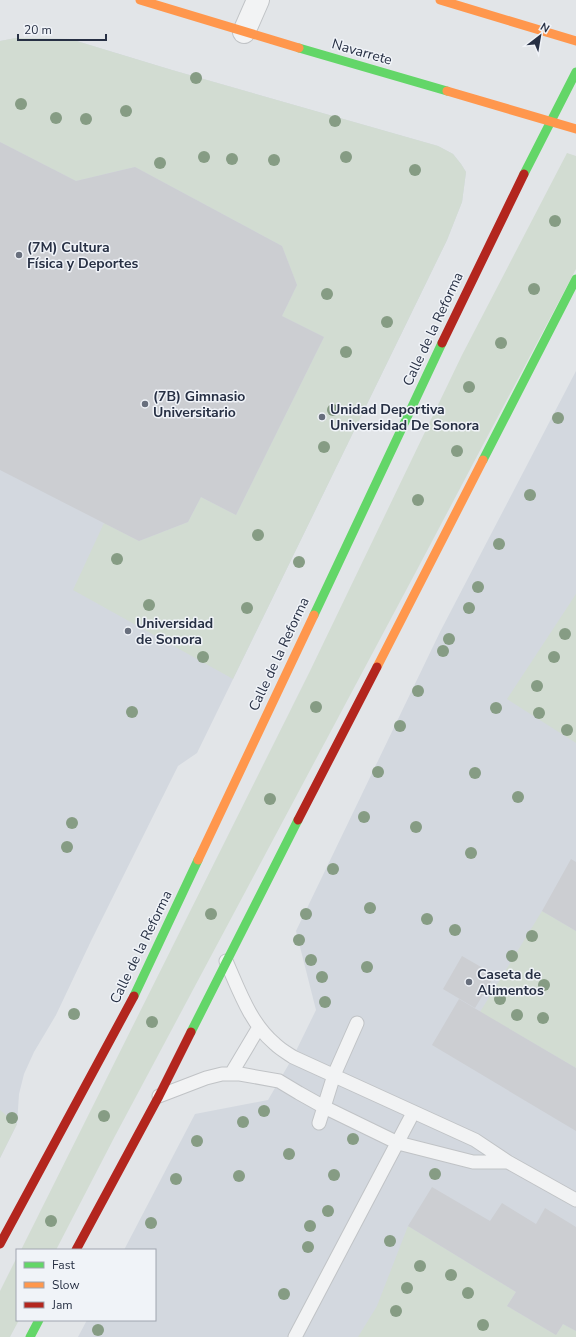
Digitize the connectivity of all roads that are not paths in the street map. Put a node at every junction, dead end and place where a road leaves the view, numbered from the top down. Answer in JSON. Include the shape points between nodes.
{"nodes":[{"id":1,"x":140,"y":0,"type":"edge"},
{"id":2,"x":258,"y":0,"type":"edge"},
{"id":3,"x":440,"y":0,"type":"edge"},
{"id":4,"x":244,"y":32,"type":"junction"},
{"id":5,"x":576,"y":41,"type":"edge"},
{"id":6,"x":576,"y":72,"type":"edge"},
{"id":7,"x":550,"y":121,"type":"junction"},
{"id":8,"x":576,"y":129,"type":"edge"},
{"id":9,"x":576,"y":279,"type":"edge"},
{"id":10,"x":574,"y":285,"type":"edge"},
{"id":11,"x":226,"y":960,"type":"junction"},
{"id":12,"x":357,"y":1023,"type":"dead end"},
{"id":13,"x":259,"y":1027,"type":"junction"},
{"id":14,"x":231,"y":1074,"type":"junction"},
{"id":15,"x":334,"y":1075,"type":"junction"},
{"id":16,"x":159,"y":1096,"type":"junction"},
{"id":17,"x":324,"y":1107,"type":"junction"},
{"id":18,"x":413,"y":1113,"type":"junction"},
{"id":19,"x":319,"y":1123,"type":"dead end"},
{"id":20,"x":398,"y":1143,"type":"junction"},
{"id":21,"x":508,"y":1162,"type":"junction"},
{"id":22,"x":576,"y":1200,"type":"edge"},
{"id":23,"x":0,"y":1244,"type":"edge"},
{"id":24,"x":77,"y":1249,"type":"edge"},
{"id":25,"x":38,"y":1321,"type":"edge"},
{"id":26,"x":30,"y":1337,"type":"edge"},
{"id":27,"x":295,"y":1337,"type":"edge"}],
"edges":[{"from":1,"to":4,"type":"main road","name":"Navarrete"},
{"from":2,"to":4,"type":"street"},
{"from":3,"to":5,"type":"main road"},
{"from":4,"to":7,"type":"main road","name":"Navarrete"},
{"from":6,"to":7,"type":"main road","name":"Calle de la Reforma"},
{"from":7,"to":8,"type":"main road","name":"Navarrete"},
{"from":7,"to":23,"type":"main road","name":"Calle de la Reforma","via":[[458,308],[137,990]]},
{"from":9,"to":10,"type":"main road"},
{"from":10,"to":11,"type":"main road"},
{"from":11,"to":13,"type":"lane","via":[[248,1011]]},
{"from":11,"to":16,"type":"main road"},
{"from":12,"to":15,"type":"lane"},
{"from":13,"to":14,"type":"lane"},
{"from":13,"to":15,"type":"lane","via":[[275,1044],[293,1056]]},
{"from":14,"to":16,"type":"lane","via":[[206,1078]]},
{"from":14,"to":17,"type":"lane","via":[[279,1081]]},
{"from":15,"to":17,"type":"lane"},
{"from":15,"to":18,"type":"lane"},
{"from":16,"to":24,"type":"main road"},
{"from":17,"to":19,"type":"lane"},
{"from":17,"to":20,"type":"lane"},
{"from":18,"to":20,"type":"lane"},
{"from":18,"to":21,"type":"lane","via":[[475,1140]]},
{"from":20,"to":21,"type":"lane","via":[[473,1162]]},
{"from":20,"to":27,"type":"lane"},
{"from":21,"to":22,"type":"lane"},
{"from":25,"to":26,"type":"main road"}]}
